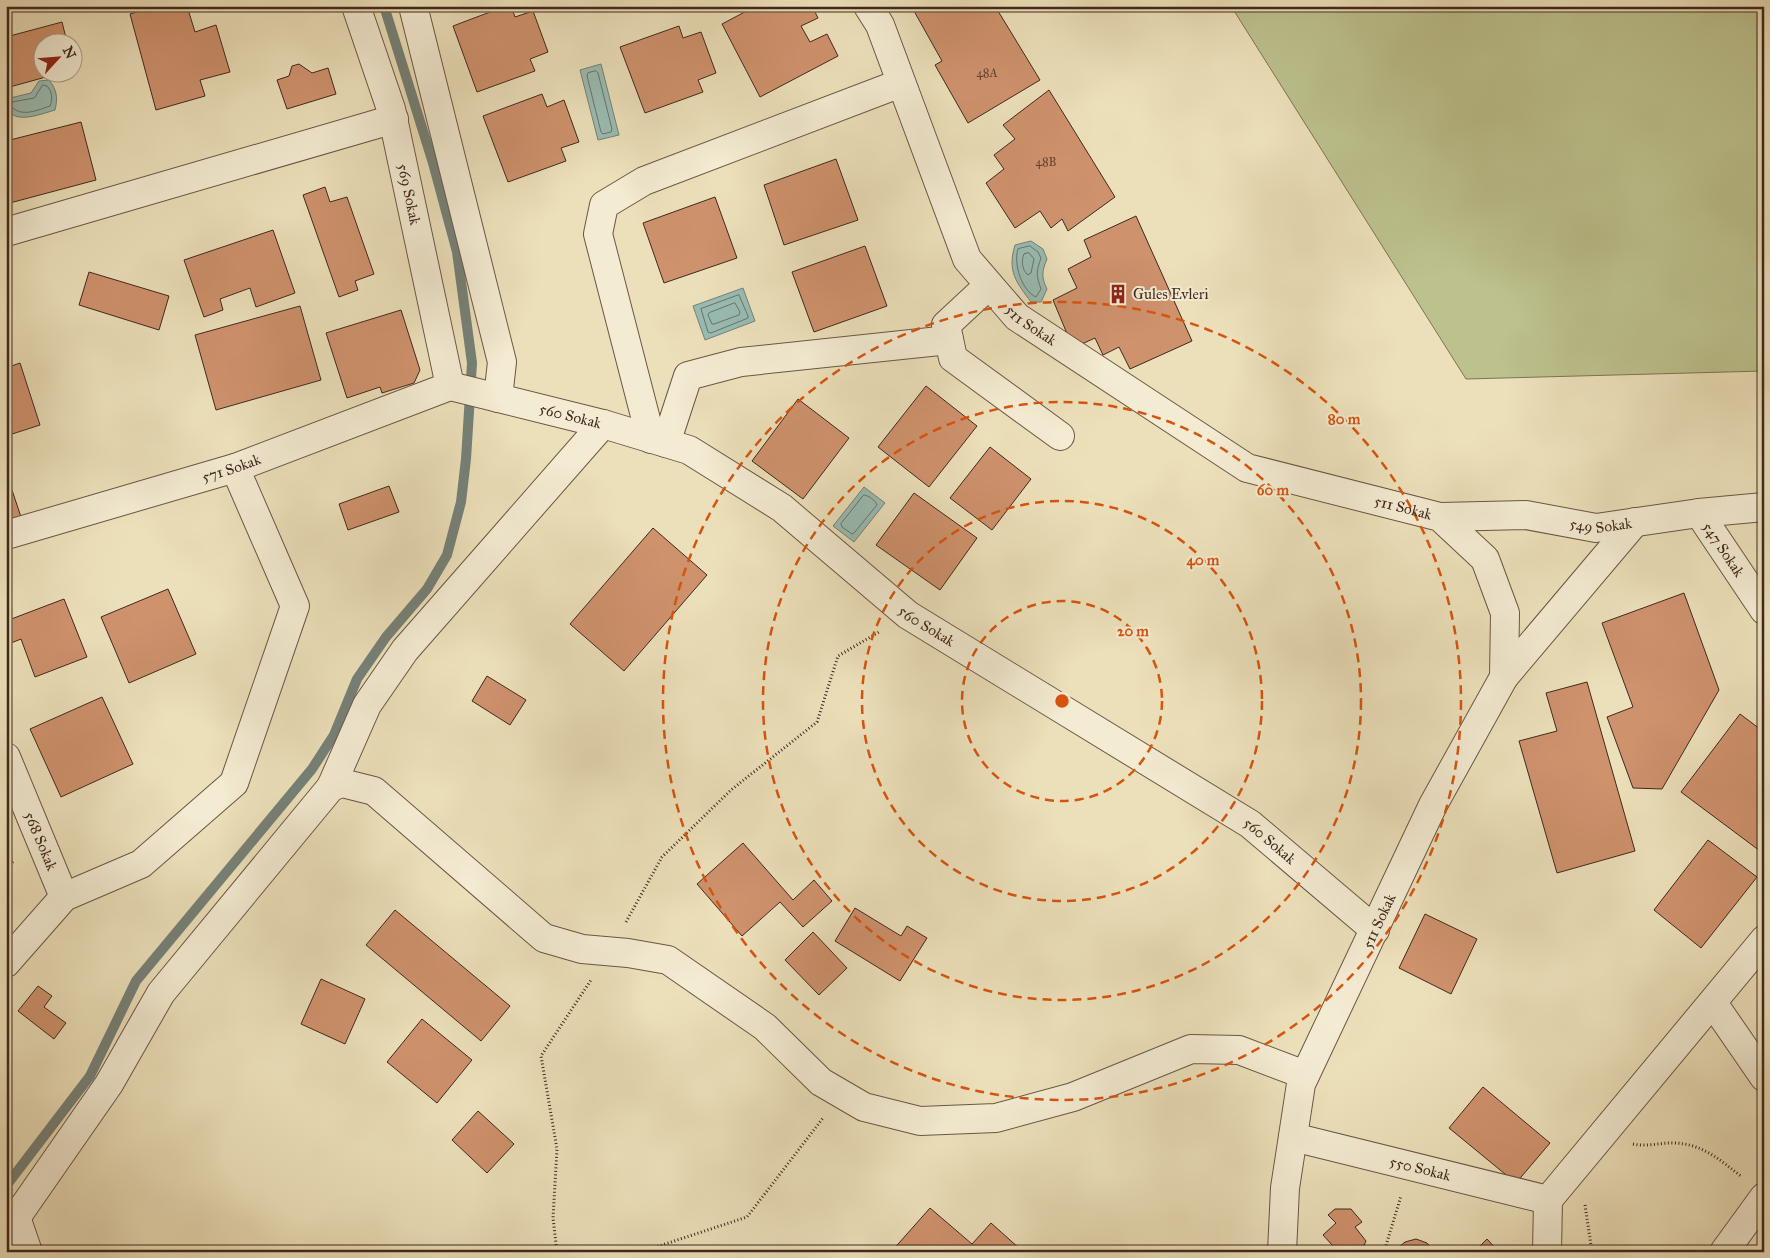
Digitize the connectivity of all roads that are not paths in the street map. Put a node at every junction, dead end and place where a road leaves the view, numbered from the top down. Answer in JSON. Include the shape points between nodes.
{"nodes":[{"id":1,"x":356,"y":6,"type":"edge"},
{"id":2,"x":413,"y":6,"type":"edge"},
{"id":3,"x":868,"y":6,"type":"edge"},
{"id":4,"x":901,"y":83,"type":"junction"},
{"id":5,"x":394,"y":119,"type":"junction"},
{"id":6,"x":6,"y":232,"type":"edge"},
{"id":7,"x":989,"y":285,"type":"junction"},
{"id":8,"x":949,"y":340,"type":"junction"},
{"id":9,"x":454,"y":387,"type":"junction"},
{"id":10,"x":491,"y":396,"type":"junction"},
{"id":11,"x":603,"y":424,"type":"junction"},
{"id":12,"x":1060,"y":436,"type":"dead end"},
{"id":13,"x":659,"y":441,"type":"junction"},
{"id":14,"x":235,"y":468,"type":"junction"},
{"id":15,"x":1764,"y":507,"type":"edge"},
{"id":16,"x":1699,"y":513,"type":"junction"},
{"id":17,"x":1440,"y":517,"type":"junction"},
{"id":18,"x":1635,"y":522,"type":"junction"},
{"id":19,"x":6,"y":535,"type":"edge"},
{"id":20,"x":1764,"y":610,"type":"edge"},
{"id":21,"x":1504,"y":677,"type":"junction"},
{"id":22,"x":6,"y":757,"type":"edge"},
{"id":23,"x":331,"y":787,"type":"junction"},
{"id":24,"x":64,"y":897,"type":"junction"},
{"id":25,"x":1375,"y":930,"type":"junction"},
{"id":26,"x":1764,"y":940,"type":"edge"},
{"id":27,"x":6,"y":963,"type":"edge"},
{"id":28,"x":1713,"y":1002,"type":"junction"},
{"id":29,"x":1305,"y":1075,"type":"junction"},
{"id":30,"x":1764,"y":1077,"type":"edge"},
{"id":31,"x":1293,"y":1137,"type":"junction"},
{"id":32,"x":1754,"y":1188,"type":"edge"},
{"id":33,"x":1548,"y":1200,"type":"junction"},
{"id":34,"x":11,"y":1223,"type":"edge"},
{"id":35,"x":28,"y":1252,"type":"edge"},
{"id":36,"x":1282,"y":1252,"type":"edge"},
{"id":37,"x":1548,"y":1252,"type":"edge"},
{"id":38,"x":1724,"y":1252,"type":"edge"}],
"edges":[{"from":1,"to":5,"type":"street","name":"569 Sokak"},
{"from":2,"to":10,"type":"street","via":[[502,362]]},
{"from":3,"to":4,"type":"street","name":"511 Sokak","via":[[880,25]]},
{"from":4,"to":7,"type":"street","name":"511 Sokak","via":[[967,259]]},
{"from":4,"to":13,"type":"street","via":[[644,180],[604,204],[598,234]]},
{"from":5,"to":6,"type":"street"},
{"from":5,"to":9,"type":"street","name":"569 Sokak"},
{"from":7,"to":8,"type":"street","via":[[946,326]]},
{"from":7,"to":17,"type":"street","name":"511 Sokak","via":[[1016,317],[1246,468]]},
{"from":8,"to":12,"type":"street","via":[[953,358]]},
{"from":8,"to":13,"type":"street","via":[[742,362],[688,376]]},
{"from":9,"to":10,"type":"street","name":"560 Sokak"},
{"from":9,"to":14,"type":"street","name":"571 Sokak"},
{"from":10,"to":11,"type":"street","name":"560 Sokak"},
{"from":11,"to":13,"type":"street","name":"560 Sokak"},
{"from":11,"to":23,"type":"street","via":[[405,650],[367,705]]},
{"from":13,"to":25,"type":"street","name":"560 Sokak","via":[[689,450],[782,508],[908,614],[1250,824]]},
{"from":14,"to":19,"type":"street","name":"571 Sokak"},
{"from":14,"to":24,"type":"street","via":[[295,606],[234,783],[141,864]]},
{"from":15,"to":16,"type":"street","name":"549 Sokak"},
{"from":16,"to":18,"type":"street","name":"549 Sokak"},
{"from":16,"to":20,"type":"street","name":"547 Sokak"},
{"from":17,"to":18,"type":"street","name":"549 Sokak","via":[[1526,515],[1596,528]]},
{"from":17,"to":21,"type":"street","name":"511 Sokak","via":[[1485,559],[1505,613]]},
{"from":18,"to":21,"type":"street"},
{"from":21,"to":25,"type":"street","name":"511 Sokak","via":[[1433,805]]},
{"from":22,"to":24,"type":"street","name":"568 Sokak"},
{"from":23,"to":29,"type":"street","via":[[342,783],[374,791],[544,938],[582,949],[668,960],[765,1027],[821,1082],[864,1107],[920,1121],[996,1118],[1073,1097],[1191,1049],[1239,1050]]},
{"from":23,"to":34,"type":"street","via":[[161,993],[109,1084]]},
{"from":24,"to":27,"type":"street"},
{"from":25,"to":29,"type":"street","name":"511 Sokak"},
{"from":26,"to":28,"type":"street"},
{"from":28,"to":30,"type":"street"},
{"from":28,"to":33,"type":"street"},
{"from":29,"to":31,"type":"street","name":"511 Sokak"},
{"from":31,"to":33,"type":"street","name":"550 Sokak"},
{"from":31,"to":36,"type":"street","name":"511 Sokak","via":[[1285,1188]]},
{"from":32,"to":38,"type":"street"},
{"from":33,"to":37,"type":"street"},
{"from":34,"to":35,"type":"street"}]}
